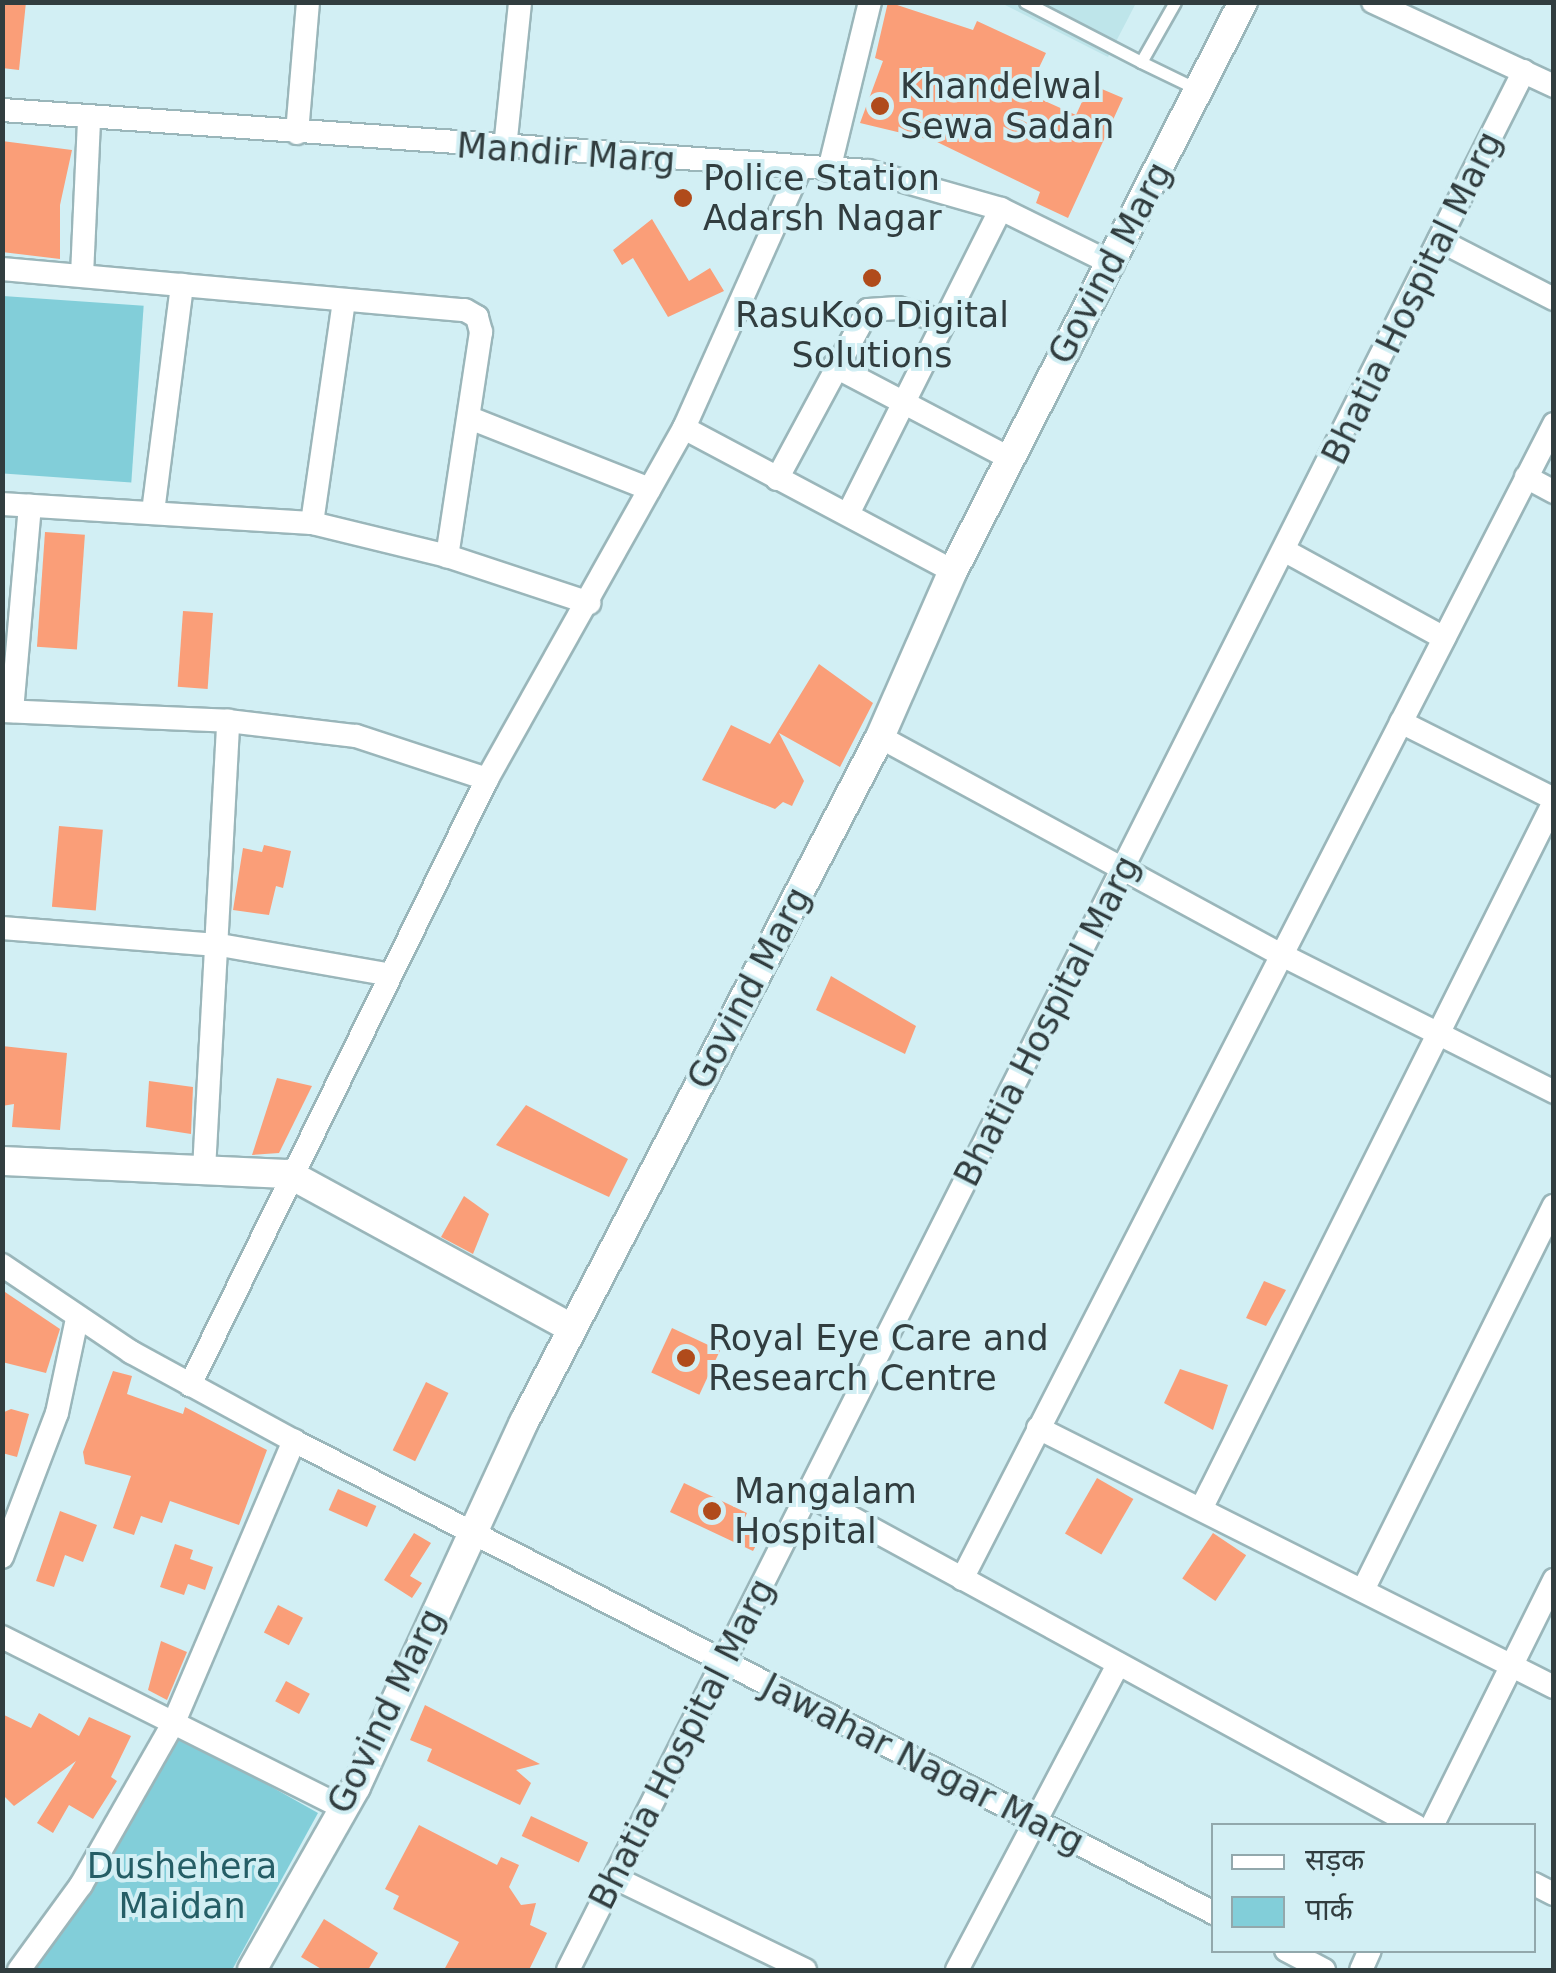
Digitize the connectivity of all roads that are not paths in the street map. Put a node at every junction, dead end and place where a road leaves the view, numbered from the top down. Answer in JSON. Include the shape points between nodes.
{"nodes":[{"id":1,"x":308,"y":2,"type":"edge"},
{"id":2,"x":520,"y":2,"type":"edge"},
{"id":3,"x":870,"y":2,"type":"edge"},
{"id":4,"x":1025,"y":2,"type":"edge"},
{"id":5,"x":1175,"y":2,"type":"edge"},
{"id":6,"x":1243,"y":2,"type":"edge"},
{"id":7,"x":1373,"y":2,"type":"edge"},
{"id":8,"x":1141,"y":62,"type":"junction"},
{"id":9,"x":1524,"y":72,"type":"junction"},
{"id":10,"x":1554,"y":86,"type":"edge"},
{"id":11,"x":1199,"y":90,"type":"junction"},
{"id":12,"x":2,"y":110,"type":"edge"},
{"id":13,"x":89,"y":119,"type":"junction"},
{"id":14,"x":297,"y":133,"type":"junction"},
{"id":15,"x":505,"y":148,"type":"junction"},
{"id":16,"x":799,"y":170,"type":"junction"},
{"id":17,"x":828,"y":170,"type":"junction"},
{"id":18,"x":1002,"y":208,"type":"junction"},
{"id":19,"x":1440,"y":240,"type":"junction"},
{"id":20,"x":1112,"y":264,"type":"junction"},
{"id":21,"x":2,"y":269,"type":"edge"},
{"id":22,"x":82,"y":276,"type":"junction"},
{"id":23,"x":182,"y":285,"type":"junction"},
{"id":24,"x":1554,"y":298,"type":"edge"},
{"id":25,"x":344,"y":300,"type":"junction"},
{"id":26,"x":944,"y":322,"type":"junction"},
{"id":27,"x":834,"y":366,"type":"junction"},
{"id":28,"x":907,"y":399,"type":"junction"},
{"id":29,"x":470,"y":418,"type":"junction"},
{"id":30,"x":1554,"y":424,"type":"edge"},
{"id":31,"x":684,"y":428,"type":"junction"},
{"id":32,"x":1010,"y":458,"type":"junction"},
{"id":33,"x":1526,"y":477,"type":"junction"},
{"id":34,"x":777,"y":479,"type":"junction"},
{"id":35,"x":649,"y":489,"type":"junction"},
{"id":36,"x":1554,"y":492,"type":"edge"},
{"id":37,"x":2,"y":504,"type":"edge"},
{"id":38,"x":30,"y":506,"type":"junction"},
{"id":39,"x":153,"y":512,"type":"junction"},
{"id":40,"x":848,"y":514,"type":"junction"},
{"id":41,"x":312,"y":523,"type":"junction"},
{"id":42,"x":1287,"y":552,"type":"junction"},
{"id":43,"x":448,"y":556,"type":"junction"},
{"id":44,"x":953,"y":571,"type":"junction"},
{"id":45,"x":589,"y":604,"type":"junction"},
{"id":46,"x":1444,"y":638,"type":"junction"},
{"id":47,"x":7,"y":711,"type":"edge"},
{"id":48,"x":228,"y":722,"type":"junction"},
{"id":49,"x":1401,"y":722,"type":"junction"},
{"id":50,"x":880,"y":737,"type":"junction"},
{"id":51,"x":488,"y":778,"type":"junction"},
{"id":52,"x":1554,"y":801,"type":"edge"},
{"id":53,"x":1124,"y":870,"type":"junction"},
{"id":54,"x":2,"y":928,"type":"edge"},
{"id":55,"x":220,"y":945,"type":"junction"},
{"id":56,"x":1282,"y":955,"type":"junction"},
{"id":57,"x":387,"y":974,"type":"junction"},
{"id":58,"x":1438,"y":1034,"type":"junction"},
{"id":59,"x":1554,"y":1092,"type":"edge"},
{"id":60,"x":2,"y":1161,"type":"edge"},
{"id":61,"x":204,"y":1170,"type":"junction"},
{"id":62,"x":289,"y":1174,"type":"junction"},
{"id":63,"x":1554,"y":1206,"type":"edge"},
{"id":64,"x":2,"y":1264,"type":"edge"},
{"id":65,"x":77,"y":1319,"type":"junction"},
{"id":66,"x":572,"y":1328,"type":"junction"},
{"id":67,"x":190,"y":1385,"type":"junction"},
{"id":68,"x":1038,"y":1428,"type":"junction"},
{"id":69,"x":294,"y":1441,"type":"junction"},
{"id":70,"x":806,"y":1493,"type":"junction"},
{"id":71,"x":1202,"y":1507,"type":"junction"},
{"id":72,"x":472,"y":1535,"type":"junction"},
{"id":73,"x":2,"y":1557,"type":"edge"},
{"id":74,"x":962,"y":1579,"type":"junction"},
{"id":75,"x":1554,"y":1580,"type":"edge"},
{"id":76,"x":1362,"y":1590,"type":"junction"},
{"id":77,"x":2,"y":1636,"type":"edge"},
{"id":78,"x":724,"y":1661,"type":"junction"},
{"id":79,"x":1118,"y":1664,"type":"junction"},
{"id":80,"x":1510,"y":1666,"type":"junction"},
{"id":81,"x":1554,"y":1687,"type":"edge"},
{"id":82,"x":174,"y":1722,"type":"junction"},
{"id":83,"x":341,"y":1807,"type":"junction"},
{"id":84,"x":1033,"y":1820,"type":"junction"},
{"id":85,"x":1410,"y":1823,"type":"edge"},
{"id":86,"x":1433,"y":1823,"type":"edge"},
{"id":87,"x":615,"y":1878,"type":"junction"},
{"id":88,"x":1211,"y":1911,"type":"edge"},
{"id":89,"x":1292,"y":1953,"type":"edge"},
{"id":90,"x":19,"y":1970,"type":"edge"},
{"id":91,"x":252,"y":1970,"type":"edge"},
{"id":92,"x":568,"y":1970,"type":"edge"},
{"id":93,"x":805,"y":1970,"type":"edge"},
{"id":94,"x":958,"y":1970,"type":"edge"},
{"id":95,"x":1324,"y":1970,"type":"edge"}],
"edges":[{"from":1,"to":14,"type":"street"},
{"from":2,"to":15,"type":"street"},
{"from":3,"to":17,"type":"street"},
{"from":4,"to":8,"type":"lane"},
{"from":5,"to":8,"type":"lane"},
{"from":6,"to":11,"type":"street","name":"Govind Marg"},
{"from":7,"to":9,"type":"street"},
{"from":8,"to":11,"type":"lane"},
{"from":9,"to":10,"type":"street"},
{"from":9,"to":19,"type":"street","name":"Bhatia Hospital Marg"},
{"from":11,"to":20,"type":"street","name":"Govind Marg"},
{"from":12,"to":13,"type":"street","name":"Mandir Marg"},
{"from":13,"to":14,"type":"street","name":"Mandir Marg"},
{"from":13,"to":22,"type":"street"},
{"from":14,"to":15,"type":"street","name":"Mandir Marg"},
{"from":15,"to":16,"type":"street","name":"Mandir Marg"},
{"from":16,"to":17,"type":"street","name":"Mandir Marg"},
{"from":16,"to":31,"type":"street"},
{"from":17,"to":18,"type":"street","name":"Mandir Marg","via":[[868,171]]},
{"from":18,"to":20,"type":"street","name":"Mandir Marg"},
{"from":18,"to":26,"type":"street"},
{"from":19,"to":24,"type":"street"},
{"from":19,"to":42,"type":"street","name":"Bhatia Hospital Marg"},
{"from":20,"to":32,"type":"street","name":"Govind Marg"},
{"from":21,"to":22,"type":"street"},
{"from":22,"to":23,"type":"street"},
{"from":23,"to":25,"type":"street"},
{"from":23,"to":39,"type":"street"},
{"from":25,"to":29,"type":"street","via":[[464,310],[477,317],[481,332]]},
{"from":25,"to":41,"type":"street"},
{"from":26,"to":27,"type":"street","via":[[898,308],[868,310]]},
{"from":26,"to":28,"type":"street"},
{"from":27,"to":28,"type":"street"},
{"from":27,"to":34,"type":"street"},
{"from":28,"to":32,"type":"street"},
{"from":28,"to":40,"type":"street"},
{"from":29,"to":35,"type":"street"},
{"from":29,"to":43,"type":"street"},
{"from":30,"to":33,"type":"street"},
{"from":31,"to":34,"type":"street"},
{"from":31,"to":35,"type":"street"},
{"from":32,"to":44,"type":"street","name":"Govind Marg"},
{"from":33,"to":36,"type":"street"},
{"from":33,"to":46,"type":"street"},
{"from":34,"to":40,"type":"street"},
{"from":35,"to":45,"type":"street"},
{"from":37,"to":38,"type":"street"},
{"from":38,"to":39,"type":"street"},
{"from":38,"to":47,"type":"street"},
{"from":39,"to":41,"type":"street"},
{"from":40,"to":44,"type":"street"},
{"from":41,"to":43,"type":"street"},
{"from":42,"to":46,"type":"street"},
{"from":42,"to":53,"type":"street","name":"Bhatia Hospital Marg"},
{"from":43,"to":45,"type":"street"},
{"from":44,"to":50,"type":"street","name":"Govind Marg"},
{"from":45,"to":51,"type":"street"},
{"from":46,"to":49,"type":"street"},
{"from":47,"to":48,"type":"street"},
{"from":48,"to":51,"type":"street","via":[[356,736]]},
{"from":48,"to":55,"type":"street"},
{"from":49,"to":52,"type":"street"},
{"from":49,"to":56,"type":"street"},
{"from":50,"to":53,"type":"street"},
{"from":50,"to":66,"type":"street","name":"Govind Marg"},
{"from":51,"to":57,"type":"street"},
{"from":52,"to":58,"type":"street"},
{"from":53,"to":56,"type":"street"},
{"from":53,"to":70,"type":"street","name":"Bhatia Hospital Marg"},
{"from":54,"to":55,"type":"street"},
{"from":55,"to":57,"type":"street"},
{"from":55,"to":61,"type":"street"},
{"from":56,"to":58,"type":"street"},
{"from":56,"to":68,"type":"street"},
{"from":57,"to":62,"type":"street"},
{"from":58,"to":59,"type":"street"},
{"from":58,"to":71,"type":"street"},
{"from":60,"to":61,"type":"street"},
{"from":61,"to":62,"type":"street"},
{"from":62,"to":66,"type":"street"},
{"from":62,"to":67,"type":"street"},
{"from":63,"to":76,"type":"street"},
{"from":64,"to":65,"type":"street","name":"Jawahar Nagar Marg"},
{"from":65,"to":67,"type":"street","name":"Jawahar Nagar Marg"},
{"from":65,"to":73,"type":"street","via":[[57,1413]]},
{"from":66,"to":72,"type":"street","name":"Govind Marg"},
{"from":67,"to":69,"type":"street","name":"Jawahar Nagar Marg"},
{"from":68,"to":71,"type":"street"},
{"from":68,"to":74,"type":"street"},
{"from":69,"to":72,"type":"street","name":"Jawahar Nagar Marg"},
{"from":69,"to":82,"type":"street"},
{"from":70,"to":74,"type":"street"},
{"from":70,"to":78,"type":"street","name":"Bhatia Hospital Marg"},
{"from":71,"to":76,"type":"street"},
{"from":72,"to":78,"type":"street","name":"Jawahar Nagar Marg"},
{"from":72,"to":83,"type":"street","name":"Govind Marg"},
{"from":74,"to":79,"type":"street"},
{"from":75,"to":80,"type":"street"},
{"from":76,"to":80,"type":"street"},
{"from":77,"to":82,"type":"street"},
{"from":78,"to":84,"type":"street","name":"Jawahar Nagar Marg"},
{"from":78,"to":87,"type":"street","name":"Bhatia Hospital Marg"},
{"from":79,"to":84,"type":"street"},
{"from":79,"to":85,"type":"street"},
{"from":80,"to":81,"type":"street"},
{"from":80,"to":86,"type":"street"},
{"from":82,"to":83,"type":"street"},
{"from":82,"to":90,"type":"street","via":[[81,1885]]},
{"from":83,"to":91,"type":"street","name":"Govind Marg"},
{"from":84,"to":88,"type":"street","name":"Jawahar Nagar Marg"},
{"from":84,"to":94,"type":"street"},
{"from":87,"to":92,"type":"street","name":"Bhatia Hospital Marg"},
{"from":87,"to":93,"type":"street"},
{"from":89,"to":95,"type":"street"}]}
